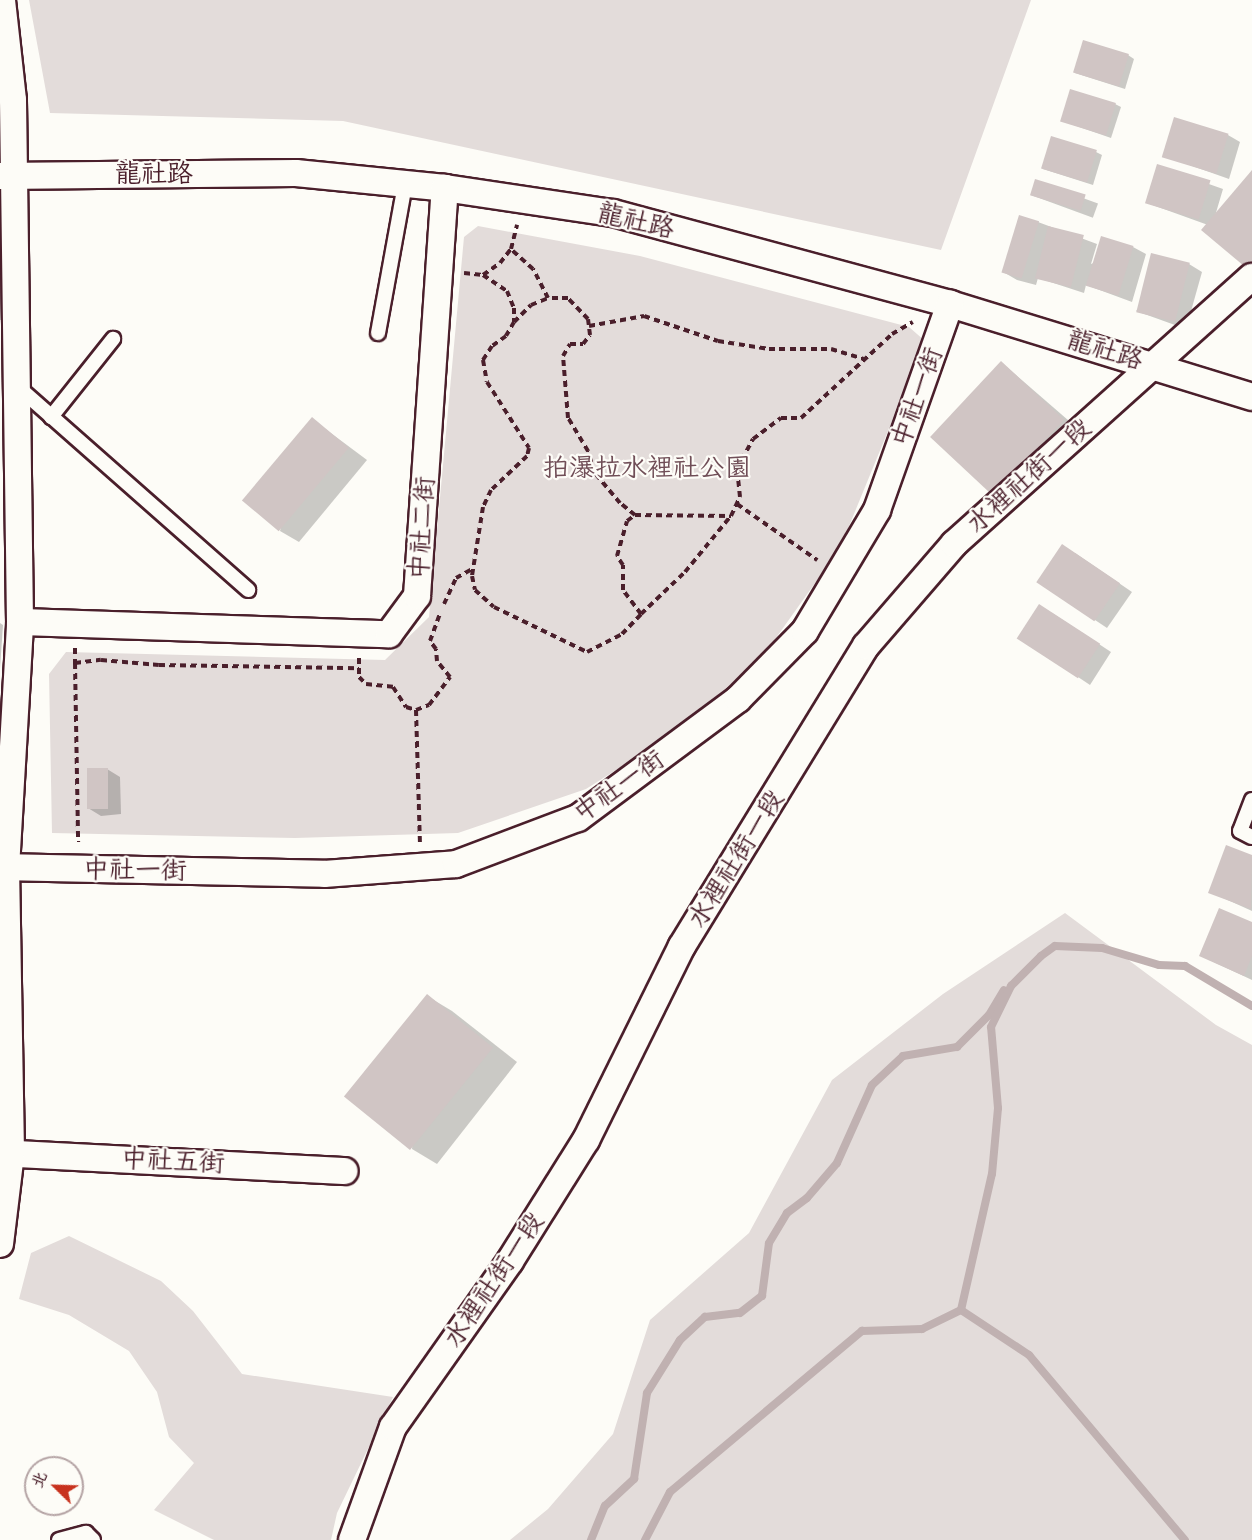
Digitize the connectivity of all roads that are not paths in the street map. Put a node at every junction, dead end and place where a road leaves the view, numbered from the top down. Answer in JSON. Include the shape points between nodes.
{"nodes":[{"id":1,"x":2,"y":0,"type":"edge"},
{"id":2,"x":6,"y":175,"type":"edge"},
{"id":3,"x":405,"y":184,"type":"junction"},
{"id":4,"x":445,"y":188,"type":"junction"},
{"id":5,"x":1252,"y":277,"type":"edge"},
{"id":6,"x":950,"y":303,"type":"junction"},
{"id":7,"x":378,"y":333,"type":"dead end"},
{"id":8,"x":113,"y":339,"type":"dead end"},
{"id":9,"x":1152,"y":364,"type":"junction"},
{"id":10,"x":16,"y":385,"type":"junction"},
{"id":11,"x":1252,"y":397,"type":"edge"},
{"id":12,"x":51,"y":417,"type":"junction"},
{"id":13,"x":248,"y":590,"type":"dead end"},
{"id":14,"x":20,"y":622,"type":"junction"},
{"id":15,"x":1252,"y":800,"type":"edge"},
{"id":16,"x":1246,"y":834,"type":"edge"},
{"id":17,"x":3,"y":868,"type":"edge"},
{"id":18,"x":6,"y":1153,"type":"edge"},
{"id":19,"x":345,"y":1170,"type":"dead end"},
{"id":20,"x":0,"y":1244,"type":"edge"},
{"id":21,"x":59,"y":1540,"type":"edge"},
{"id":22,"x":93,"y":1540,"type":"edge"},
{"id":23,"x":352,"y":1540,"type":"edge"}],
"edges":[{"from":1,"to":2,"type":"street","via":[[14,100]]},
{"from":2,"to":3,"type":"street","name":"龍社路","via":[[296,173]]},
{"from":2,"to":10,"type":"street"},
{"from":3,"to":4,"type":"street","name":"龍社路"},
{"from":3,"to":7,"type":"lane"},
{"from":4,"to":6,"type":"street","name":"龍社路","via":[[614,213]]},
{"from":4,"to":14,"type":"street","name":"中社二街","via":[[417,596],[389,634]]},
{"from":5,"to":9,"type":"street","name":"水裡社街一段"},
{"from":6,"to":9,"type":"street","name":"龍社路"},
{"from":6,"to":17,"type":"street","name":"中社一街","via":[[877,510],[805,631],[738,699],[578,818],[456,864],[324,874]]},
{"from":8,"to":12,"type":"lane"},
{"from":9,"to":11,"type":"street","name":"龍社路"},
{"from":9,"to":23,"type":"street","name":"水裡社街一段","via":[[954,544],[866,646],[682,946],[586,1140],[510,1261],[393,1427]]},
{"from":10,"to":12,"type":"lane"},
{"from":10,"to":14,"type":"street"},
{"from":12,"to":13,"type":"lane"},
{"from":14,"to":17,"type":"street"},
{"from":15,"to":16,"type":"lane"},
{"from":17,"to":18,"type":"street"},
{"from":18,"to":19,"type":"street","name":"中社五街"},
{"from":18,"to":20,"type":"street"},
{"from":21,"to":22,"type":"lane","via":[[86,1533]]}]}
